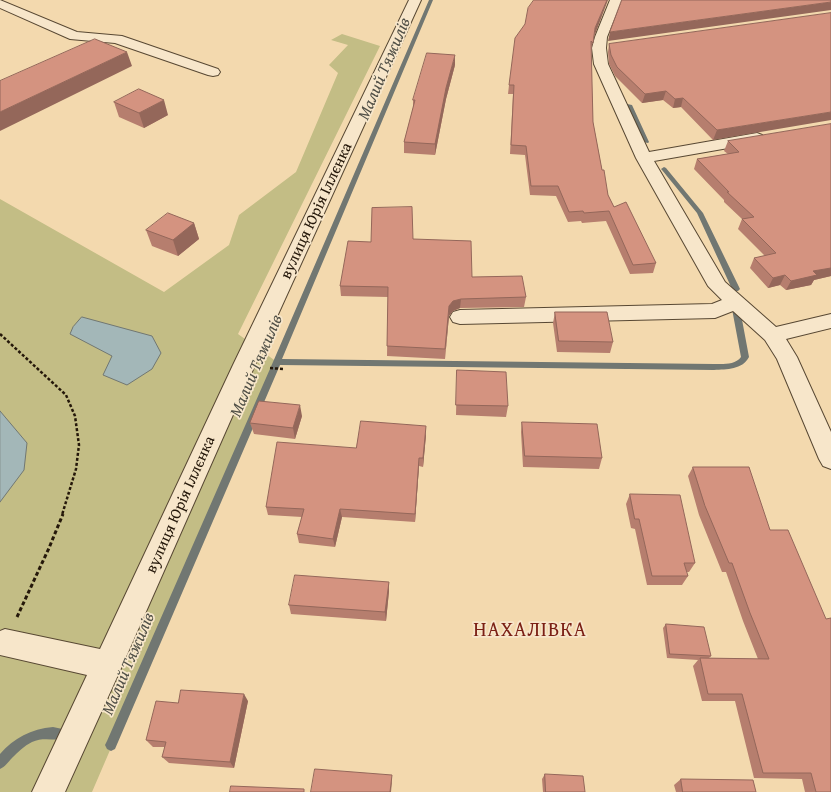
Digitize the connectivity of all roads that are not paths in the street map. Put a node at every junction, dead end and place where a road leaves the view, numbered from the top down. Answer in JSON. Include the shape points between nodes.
{"nodes":[{"id":1,"x":415,"y":0,"type":"edge"},
{"id":2,"x":616,"y":0,"type":"edge"},
{"id":3,"x":0,"y":4,"type":"edge"},
{"id":4,"x":213,"y":72,"type":"dead end"},
{"id":5,"x":769,"y":136,"type":"edge"},
{"id":6,"x":644,"y":158,"type":"junction"},
{"id":7,"x":735,"y":302,"type":"junction"},
{"id":8,"x":460,"y":317,"type":"dead end"},
{"id":9,"x":831,"y":321,"type":"edge"},
{"id":10,"x":772,"y":335,"type":"junction"},
{"id":11,"x":831,"y":459,"type":"edge"},
{"id":12,"x":6,"y":643,"type":"road end"},
{"id":13,"x":108,"y":665,"type":"junction"},
{"id":14,"x":48,"y":792,"type":"edge"}],
"edges":[{"from":1,"to":13,"type":"street","name":"вулиця Юрія Іллєнка","via":[[243,367]]},
{"from":2,"to":6,"type":"street","via":[[601,37],[607,47],[601,64]]},
{"from":3,"to":4,"type":"street","via":[[75,36],[118,39]]},
{"from":5,"to":6,"type":"street"},
{"from":6,"to":7,"type":"street","via":[[718,286]]},
{"from":7,"to":8,"type":"street","via":[[715,311]]},
{"from":7,"to":10,"type":"street"},
{"from":9,"to":10,"type":"street"},
{"from":10,"to":11,"type":"street","via":[[787,357]]},
{"from":12,"to":13,"type":"street"},
{"from":13,"to":14,"type":"street","name":"вулиця Юрія Іллєнка"}]}
